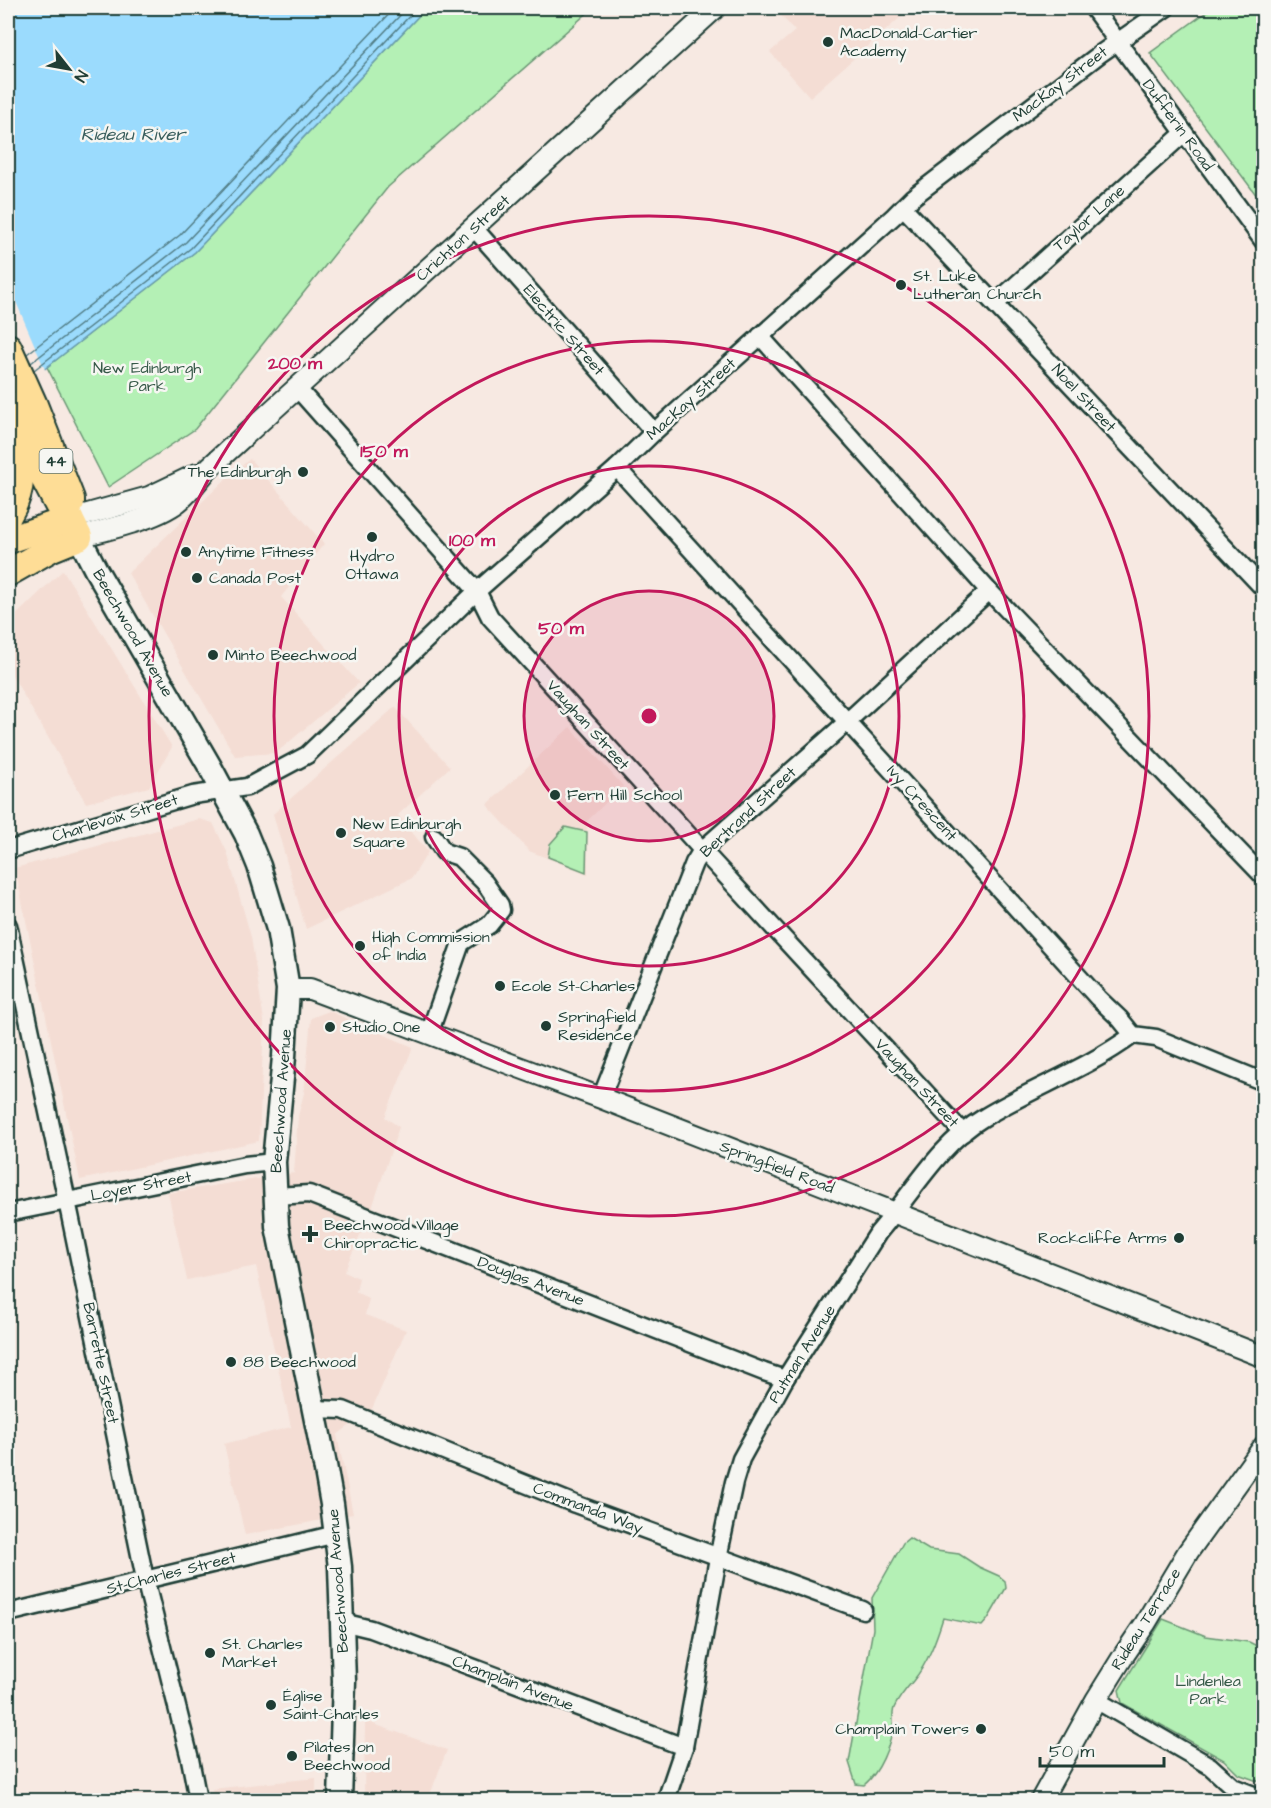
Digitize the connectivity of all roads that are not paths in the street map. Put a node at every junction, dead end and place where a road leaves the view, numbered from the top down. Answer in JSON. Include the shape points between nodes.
{"nodes":[{"id":1,"x":716,"y":8,"type":"edge"},
{"id":2,"x":1093,"y":8,"type":"edge"},
{"id":3,"x":1166,"y":8,"type":"edge"},
{"id":4,"x":1117,"y":42,"type":"junction"},
{"id":5,"x":1184,"y":133,"type":"junction"},
{"id":6,"x":903,"y":207,"type":"junction"},
{"id":7,"x":474,"y":228,"type":"junction"},
{"id":8,"x":1263,"y":242,"type":"edge"},
{"id":9,"x":995,"y":304,"type":"junction"},
{"id":10,"x":760,"y":336,"type":"junction"},
{"id":11,"x":8,"y":347,"type":"edge"},
{"id":12,"x":297,"y":388,"type":"junction"},
{"id":13,"x":19,"y":410,"type":"edge"},
{"id":14,"x":654,"y":432,"type":"junction"},
{"id":15,"x":617,"y":468,"type":"junction"},
{"id":16,"x":8,"y":516,"type":"edge"},
{"id":17,"x":75,"y":528,"type":"junction"},
{"id":18,"x":8,"y":540,"type":"edge"},
{"id":19,"x":8,"y":573,"type":"edge"},
{"id":20,"x":1263,"y":589,"type":"edge"},
{"id":21,"x":477,"y":591,"type":"junction"},
{"id":22,"x":989,"y":591,"type":"junction"},
{"id":23,"x":848,"y":721,"type":"junction"},
{"id":24,"x":223,"y":790,"type":"junction"},
{"id":25,"x":434,"y":837,"type":"dead end"},
{"id":26,"x":8,"y":850,"type":"edge"},
{"id":27,"x":702,"y":850,"type":"junction"},
{"id":28,"x":1263,"y":877,"type":"edge"},
{"id":29,"x":8,"y":925,"type":"edge"},
{"id":30,"x":288,"y":989,"type":"junction"},
{"id":31,"x":429,"y":1034,"type":"junction"},
{"id":32,"x":1133,"y":1035,"type":"junction"},
{"id":33,"x":1263,"y":1082,"type":"edge"},
{"id":34,"x":602,"y":1098,"type":"junction"},
{"id":35,"x":963,"y":1133,"type":"junction"},
{"id":36,"x":274,"y":1162,"type":"junction"},
{"id":37,"x":276,"y":1196,"type":"junction"},
{"id":38,"x":67,"y":1200,"type":"junction"},
{"id":39,"x":8,"y":1213,"type":"edge"},
{"id":40,"x":895,"y":1214,"type":"junction"},
{"id":41,"x":1263,"y":1357,"type":"edge"},
{"id":42,"x":785,"y":1379,"type":"junction"},
{"id":43,"x":314,"y":1409,"type":"junction"},
{"id":44,"x":1263,"y":1446,"type":"edge"},
{"id":45,"x":336,"y":1534,"type":"junction"},
{"id":46,"x":718,"y":1558,"type":"junction"},
{"id":47,"x":145,"y":1579,"type":"junction"},
{"id":48,"x":863,"y":1610,"type":"dead end"},
{"id":49,"x":8,"y":1613,"type":"edge"},
{"id":50,"x":342,"y":1622,"type":"junction"},
{"id":51,"x":1096,"y":1700,"type":"junction"},
{"id":52,"x":684,"y":1747,"type":"junction"},
{"id":53,"x":1234,"y":1794,"type":"edge"},
{"id":54,"x":1263,"y":1799,"type":"edge"},
{"id":55,"x":198,"y":1800,"type":"edge"},
{"id":56,"x":340,"y":1800,"type":"edge"},
{"id":57,"x":666,"y":1800,"type":"edge"},
{"id":58,"x":1041,"y":1800,"type":"edge"}],
"edges":[{"from":1,"to":7,"type":"street","name":"Crichton Street"},
{"from":2,"to":4,"type":"street","name":"Dufferin Road"},
{"from":3,"to":4,"type":"street","name":"MacKay Street"},
{"from":4,"to":5,"type":"street","name":"Dufferin Road"},
{"from":4,"to":6,"type":"street","name":"MacKay Street"},
{"from":5,"to":8,"type":"street","name":"Dufferin Road"},
{"from":5,"to":9,"type":"street","name":"Taylor Lane"},
{"from":6,"to":9,"type":"street","name":"Noel Street"},
{"from":6,"to":10,"type":"street","name":"MacKay Street"},
{"from":7,"to":12,"type":"street","name":"Crichton Street"},
{"from":7,"to":14,"type":"street","name":"Electric Street"},
{"from":9,"to":20,"type":"street","name":"Noel Street"},
{"from":10,"to":14,"type":"street","name":"MacKay Street"},
{"from":10,"to":22,"type":"street"},
{"from":11,"to":13,"type":"main road","number":"44"},
{"from":12,"to":17,"type":"street","name":"Crichton Street","via":[[210,467],[170,489]]},
{"from":12,"to":21,"type":"street","name":"Vaughan Street"},
{"from":13,"to":16,"type":"main road","via":[[21,469],[16,501]]},
{"from":13,"to":17,"type":"main road","number":"44","via":[[58,505]]},
{"from":14,"to":15,"type":"street","name":"MacKay Street"},
{"from":15,"to":21,"type":"street","name":"MacKay Street"},
{"from":15,"to":23,"type":"street","name":"Ivy Crescent"},
{"from":17,"to":18,"type":"main road"},
{"from":17,"to":19,"type":"main road","via":[[52,548]]},
{"from":17,"to":24,"type":"main road","name":"Beechwood Avenue","number":"44"},
{"from":21,"to":24,"type":"street","name":"MacKay Street","via":[[307,755],[247,787]]},
{"from":21,"to":27,"type":"street","name":"Vaughan Street","via":[[490,617]]},
{"from":22,"to":23,"type":"street","name":"Bertrand Street"},
{"from":22,"to":28,"type":"street"},
{"from":23,"to":27,"type":"street","name":"Bertrand Street"},
{"from":23,"to":32,"type":"street","name":"Ivy Crescent"},
{"from":24,"to":26,"type":"street","name":"Charlevoix Street","via":[[193,795]]},
{"from":24,"to":30,"type":"main road","name":"Beechwood Avenue","number":"44","via":[[259,866],[278,929]]},
{"from":25,"to":31,"type":"street","via":[[444,852],[459,857],[485,883],[501,910],[489,925],[461,943]]},
{"from":27,"to":34,"type":"street","name":"Bertrand Street"},
{"from":27,"to":35,"type":"street","name":"Vaughan Street"},
{"from":29,"to":38,"type":"street","name":"Barrette Street"},
{"from":30,"to":31,"type":"street","name":"Springfield Road","via":[[310,989]]},
{"from":30,"to":36,"type":"main road","name":"Beechwood Avenue","number":"44"},
{"from":31,"to":34,"type":"street","name":"Springfield Road"},
{"from":32,"to":33,"type":"street","via":[[1156,1038]]},
{"from":32,"to":35,"type":"street","name":"Putman Avenue","via":[[1111,1052],[983,1118]]},
{"from":34,"to":40,"type":"street","name":"Springfield Road"},
{"from":35,"to":40,"type":"street","name":"Putman Avenue","via":[[940,1153]]},
{"from":36,"to":37,"type":"main road","name":"Beechwood Avenue","number":"44"},
{"from":36,"to":38,"type":"street","name":"Loyer Street"},
{"from":37,"to":42,"type":"street","name":"Douglas Avenue","via":[[309,1194]]},
{"from":37,"to":43,"type":"main road","name":"Beechwood Avenue","number":"44","via":[[277,1226]]},
{"from":38,"to":39,"type":"street","name":"Loyer Street"},
{"from":38,"to":47,"type":"street","name":"Barrette Street"},
{"from":40,"to":41,"type":"street","name":"Springfield Road"},
{"from":40,"to":42,"type":"street","name":"Putman Avenue","via":[[878,1233]]},
{"from":42,"to":46,"type":"street","name":"Putman Avenue","via":[[741,1459]]},
{"from":43,"to":45,"type":"main road","name":"Beechwood Avenue","number":"44"},
{"from":43,"to":46,"type":"street","name":"Commanda Way","via":[[343,1410]]},
{"from":44,"to":51,"type":"street","name":"Rideau Terrace","via":[[1188,1552]]},
{"from":45,"to":47,"type":"street","name":"St-Charles Street"},
{"from":45,"to":50,"type":"main road","name":"Beechwood Avenue","number":"44"},
{"from":46,"to":48,"type":"street","name":"Commanda Way"},
{"from":46,"to":52,"type":"street","name":"Putman Avenue"},
{"from":47,"to":49,"type":"street","name":"St-Charles Street"},
{"from":47,"to":55,"type":"street","name":"Barrette Street"},
{"from":50,"to":52,"type":"street","name":"Champlain Avenue","via":[[371,1629]]},
{"from":50,"to":56,"type":"main road","name":"Beechwood Avenue","number":"44"},
{"from":51,"to":53,"type":"street","via":[[1210,1766]]},
{"from":51,"to":58,"type":"street","name":"Rideau Terrace"},
{"from":52,"to":57,"type":"street","name":"Putman Avenue"},
{"from":53,"to":54,"type":"street"}]}
